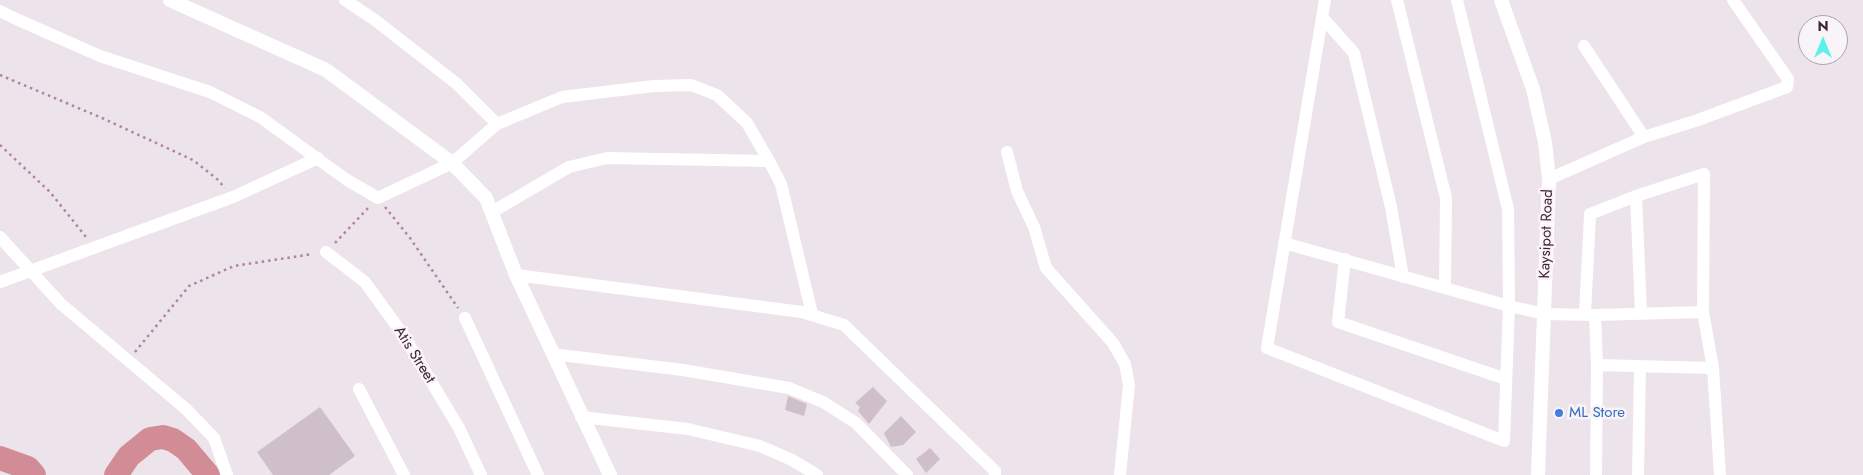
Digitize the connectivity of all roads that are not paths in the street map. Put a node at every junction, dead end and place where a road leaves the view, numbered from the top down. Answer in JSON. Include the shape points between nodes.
{"nodes":[{"id":1,"x":170,"y":0,"type":"edge"},
{"id":2,"x":345,"y":0,"type":"edge"},
{"id":3,"x":1325,"y":0,"type":"edge"},
{"id":4,"x":1397,"y":0,"type":"edge"},
{"id":5,"x":1457,"y":0,"type":"edge"},
{"id":6,"x":1501,"y":0,"type":"edge"},
{"id":7,"x":1733,"y":0,"type":"edge"},
{"id":8,"x":194,"y":5,"type":"edge"},
{"id":9,"x":0,"y":11,"type":"edge"},
{"id":10,"x":1322,"y":17,"type":"junction"},
{"id":11,"x":1584,"y":46,"type":"dead end"},
{"id":12,"x":498,"y":124,"type":"junction"},
{"id":13,"x":1644,"y":137,"type":"junction"},
{"id":14,"x":1007,"y":152,"type":"dead end"},
{"id":15,"x":318,"y":158,"type":"junction"},
{"id":16,"x":769,"y":161,"type":"junction"},
{"id":17,"x":452,"y":163,"type":"junction"},
{"id":18,"x":1549,"y":179,"type":"junction"},
{"id":19,"x":1636,"y":196,"type":"junction"},
{"id":20,"x":492,"y":212,"type":"junction"},
{"id":21,"x":0,"y":237,"type":"edge"},
{"id":22,"x":1284,"y":243,"type":"junction"},
{"id":23,"x":326,"y":252,"type":"road end"},
{"id":24,"x":1345,"y":259,"type":"junction"},
{"id":25,"x":31,"y":270,"type":"junction"},
{"id":26,"x":516,"y":275,"type":"junction"},
{"id":27,"x":1403,"y":277,"type":"junction"},
{"id":28,"x":0,"y":282,"type":"edge"},
{"id":29,"x":1445,"y":288,"type":"junction"},
{"id":30,"x":1509,"y":306,"type":"junction"},
{"id":31,"x":1703,"y":312,"type":"junction"},
{"id":32,"x":1641,"y":313,"type":"junction"},
{"id":33,"x":812,"y":314,"type":"junction"},
{"id":34,"x":1545,"y":314,"type":"junction"},
{"id":35,"x":1590,"y":315,"type":"junction"},
{"id":36,"x":465,"y":318,"type":"road end"},
{"id":37,"x":552,"y":354,"type":"junction"},
{"id":38,"x":1597,"y":365,"type":"junction"},
{"id":39,"x":1640,"y":367,"type":"junction"},
{"id":40,"x":1713,"y":368,"type":"junction"},
{"id":41,"x":1506,"y":379,"type":"junction"},
{"id":42,"x":359,"y":389,"type":"dead end"},
{"id":43,"x":581,"y":417,"type":"junction"},
{"id":44,"x":227,"y":475,"type":"edge"},
{"id":45,"x":404,"y":475,"type":"edge"},
{"id":46,"x":481,"y":475,"type":"edge"},
{"id":47,"x":538,"y":475,"type":"edge"},
{"id":48,"x":610,"y":475,"type":"edge"},
{"id":49,"x":817,"y":475,"type":"edge"},
{"id":50,"x":907,"y":475,"type":"edge"},
{"id":51,"x":995,"y":475,"type":"edge"},
{"id":52,"x":1120,"y":475,"type":"edge"},
{"id":53,"x":1538,"y":475,"type":"edge"},
{"id":54,"x":1596,"y":475,"type":"edge"},
{"id":55,"x":1638,"y":475,"type":"edge"},
{"id":56,"x":1720,"y":475,"type":"edge"}],
"edges":[{"from":1,"to":8,"type":"street"},
{"from":2,"to":12,"type":"street","via":[[457,84]]},
{"from":3,"to":10,"type":"street"},
{"from":4,"to":29,"type":"street","via":[[1446,198]]},
{"from":5,"to":30,"type":"street","via":[[1508,209]]},
{"from":6,"to":18,"type":"street","name":"Kaysipot Road","via":[[1533,89]]},
{"from":7,"to":13,"type":"street","via":[[1788,79],[1787,87]]},
{"from":8,"to":17,"type":"street","via":[[326,70]]},
{"from":9,"to":15,"type":"street","via":[[100,56],[210,92],[260,117]]},
{"from":10,"to":22,"type":"street"},
{"from":10,"to":27,"type":"street","via":[[1354,53],[1391,207]]},
{"from":11,"to":13,"type":"street"},
{"from":12,"to":16,"type":"street","via":[[562,97],[691,85],[717,95],[747,123]]},
{"from":12,"to":17,"type":"street"},
{"from":13,"to":18,"type":"street"},
{"from":14,"to":52,"type":"street","via":[[1017,191],[1034,228],[1046,268],[1113,343],[1125,364],[1129,386]]},
{"from":15,"to":17,"type":"street","via":[[378,198]]},
{"from":15,"to":25,"type":"street","via":[[233,197]]},
{"from":16,"to":20,"type":"street","via":[[607,158],[570,168]]},
{"from":16,"to":33,"type":"street","via":[[781,184]]},
{"from":17,"to":20,"type":"street","via":[[486,198]]},
{"from":18,"to":34,"type":"street","name":"Kaysipot Road"},
{"from":19,"to":31,"type":"street","via":[[1704,174]]},
{"from":19,"to":32,"type":"street"},
{"from":19,"to":35,"type":"street","via":[[1590,214]]},
{"from":20,"to":26,"type":"street"},
{"from":21,"to":25,"type":"street"},
{"from":22,"to":24,"type":"street"},
{"from":22,"to":41,"type":"street","via":[[1267,348],[1504,441]]},
{"from":23,"to":46,"type":"street","name":"Atis Street","via":[[365,282],[404,336],[459,428]]},
{"from":24,"to":27,"type":"street"},
{"from":24,"to":41,"type":"street","via":[[1338,322]]},
{"from":25,"to":28,"type":"street"},
{"from":25,"to":44,"type":"street","via":[[62,304],[186,409],[214,438]]},
{"from":26,"to":33,"type":"street"},
{"from":26,"to":37,"type":"street"},
{"from":27,"to":29,"type":"street"},
{"from":29,"to":30,"type":"street"},
{"from":30,"to":34,"type":"street"},
{"from":30,"to":41,"type":"street"},
{"from":31,"to":32,"type":"street"},
{"from":31,"to":40,"type":"street"},
{"from":32,"to":35,"type":"street"},
{"from":33,"to":51,"type":"street","via":[[844,325],[995,471]]},
{"from":34,"to":35,"type":"street"},
{"from":34,"to":53,"type":"street","name":"Kaysipot Road"},
{"from":35,"to":38,"type":"street"},
{"from":36,"to":47,"type":"street"},
{"from":37,"to":43,"type":"street"},
{"from":37,"to":50,"type":"street","via":[[683,370],[789,388],[823,402],[856,423]]},
{"from":38,"to":39,"type":"street"},
{"from":38,"to":54,"type":"street"},
{"from":39,"to":40,"type":"street"},
{"from":39,"to":55,"type":"street"},
{"from":40,"to":56,"type":"street"},
{"from":42,"to":45,"type":"street"},
{"from":43,"to":48,"type":"street"},
{"from":43,"to":49,"type":"street","via":[[688,429],[760,446]]}]}
